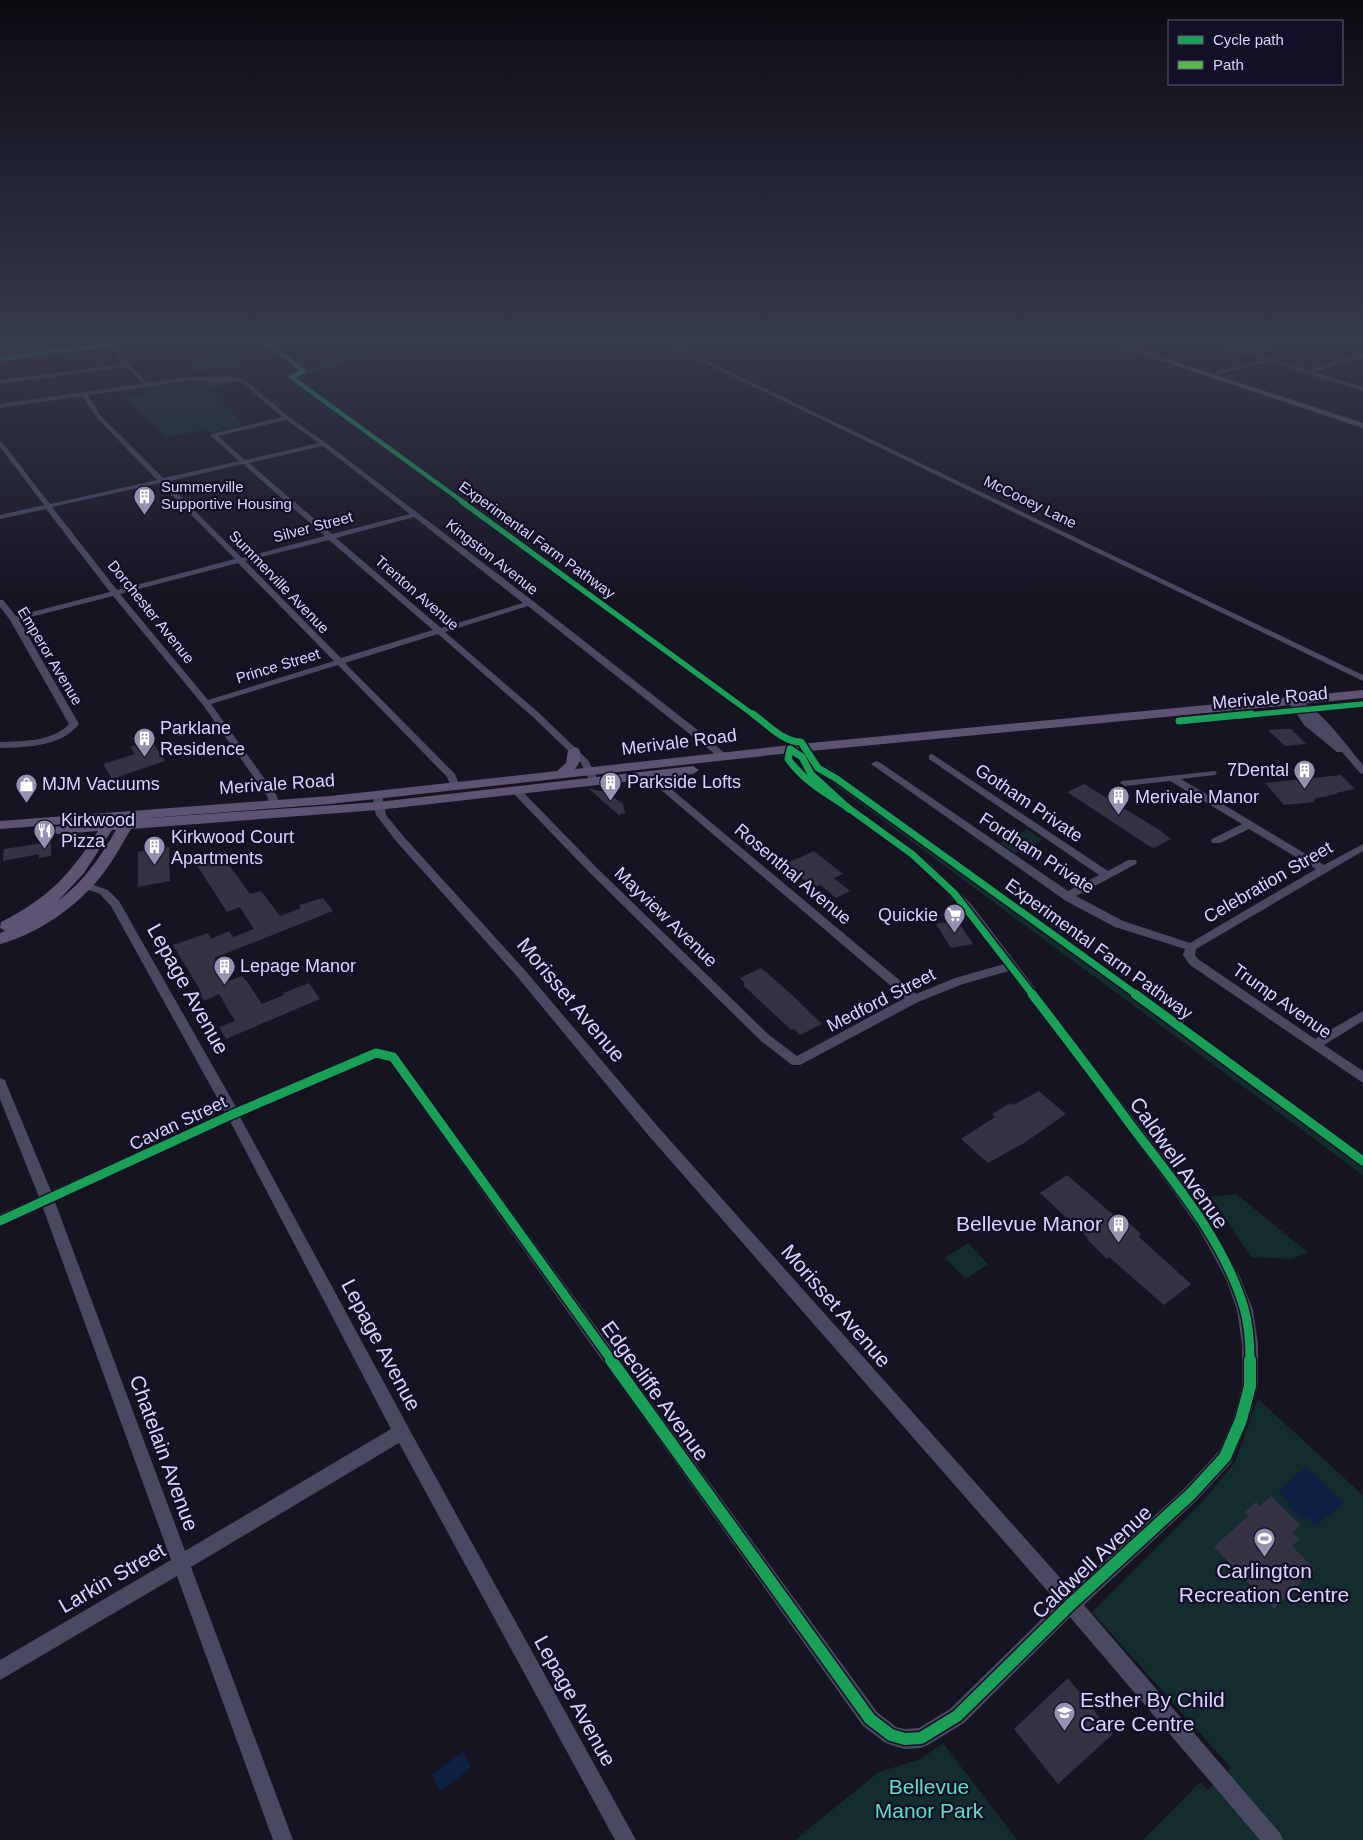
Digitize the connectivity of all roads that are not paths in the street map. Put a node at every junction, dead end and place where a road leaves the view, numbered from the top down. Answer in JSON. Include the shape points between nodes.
{"nodes":[{"id":1,"x":107,"y":425,"type":"edge"},
{"id":2,"x":254,"y":425,"type":"edge"},
{"id":3,"x":297,"y":425,"type":"edge"},
{"id":4,"x":838,"y":425,"type":"edge"},
{"id":5,"x":0,"y":443,"type":"edge"},
{"id":6,"x":324,"y":444,"type":"junction"},
{"id":7,"x":246,"y":462,"type":"junction"},
{"id":8,"x":163,"y":481,"type":"junction"},
{"id":9,"x":48,"y":507,"type":"junction"},
{"id":10,"x":415,"y":515,"type":"junction"},
{"id":11,"x":0,"y":517,"type":"edge"},
{"id":12,"x":330,"y":537,"type":"junction"},
{"id":13,"x":240,"y":561,"type":"junction"},
{"id":14,"x":116,"y":591,"type":"junction"},
{"id":15,"x":0,"y":602,"type":"edge"},
{"id":16,"x":530,"y":604,"type":"junction"},
{"id":17,"x":14,"y":619,"type":"junction"},
{"id":18,"x":438,"y":631,"type":"junction"},
{"id":19,"x":338,"y":662,"type":"junction"},
{"id":20,"x":1363,"y":678,"type":"edge"},
{"id":21,"x":1363,"y":694,"type":"edge"},
{"id":22,"x":206,"y":703,"type":"junction"},
{"id":23,"x":1363,"y":704,"type":"edge"},
{"id":24,"x":1300,"y":707,"type":"junction"},
{"id":25,"x":0,"y":745,"type":"edge"},
{"id":26,"x":574,"y":752,"type":"junction"},
{"id":27,"x":789,"y":754,"type":"junction"},
{"id":28,"x":722,"y":756,"type":"junction"},
{"id":29,"x":802,"y":757,"type":"junction"},
{"id":30,"x":932,"y":758,"type":"dead end"},
{"id":31,"x":876,"y":764,"type":"dead end"},
{"id":32,"x":1359,"y":765,"type":"edge"},
{"id":33,"x":1212,"y":773,"type":"dead end"},
{"id":34,"x":560,"y":775,"type":"junction"},
{"id":35,"x":649,"y":775,"type":"junction"},
{"id":36,"x":593,"y":777,"type":"junction"},
{"id":37,"x":1172,"y":778,"type":"junction"},
{"id":38,"x":1125,"y":783,"type":"dead end"},
{"id":39,"x":455,"y":787,"type":"junction"},
{"id":40,"x":516,"y":791,"type":"junction"},
{"id":41,"x":378,"y":801,"type":"junction"},
{"id":42,"x":274,"y":803,"type":"junction"},
{"id":43,"x":849,"y":809,"type":"junction"},
{"id":44,"x":130,"y":819,"type":"junction"},
{"id":45,"x":112,"y":821,"type":"junction"},
{"id":46,"x":0,"y":825,"type":"edge"},
{"id":47,"x":1249,"y":825,"type":"junction"},
{"id":48,"x":0,"y":832,"type":"edge"},
{"id":49,"x":1216,"y":841,"type":"dead end"},
{"id":50,"x":1363,"y":847,"type":"edge"},
{"id":51,"x":1132,"y":862,"type":"dead end"},
{"id":52,"x":1325,"y":870,"type":"junction"},
{"id":53,"x":1107,"y":875,"type":"junction"},
{"id":54,"x":84,"y":886,"type":"junction"},
{"id":55,"x":1068,"y":896,"type":"junction"},
{"id":56,"x":0,"y":929,"type":"edge"},
{"id":57,"x":0,"y":940,"type":"edge"},
{"id":58,"x":1191,"y":947,"type":"junction"},
{"id":59,"x":1012,"y":966,"type":"junction"},
{"id":60,"x":914,"y":999,"type":"junction"},
{"id":61,"x":1363,"y":1015,"type":"edge"},
{"id":62,"x":1315,"y":1045,"type":"junction"},
{"id":63,"x":369,"y":1055,"type":"joint"},
{"id":64,"x":796,"y":1062,"type":"joint"},
{"id":65,"x":1363,"y":1078,"type":"edge"},
{"id":66,"x":0,"y":1083,"type":"edge"},
{"id":67,"x":231,"y":1115,"type":"junction"},
{"id":68,"x":47,"y":1200,"type":"junction"},
{"id":69,"x":0,"y":1221,"type":"edge"},
{"id":70,"x":402,"y":1432,"type":"junction"},
{"id":71,"x":181,"y":1564,"type":"junction"},
{"id":72,"x":1071,"y":1604,"type":"junction"},
{"id":73,"x":0,"y":1671,"type":"edge"},
{"id":74,"x":921,"y":1738,"type":"joint"},
{"id":75,"x":283,"y":1840,"type":"edge"},
{"id":76,"x":626,"y":1840,"type":"edge"},
{"id":77,"x":1273,"y":1840,"type":"edge"}],
"edges":[{"from":1,"to":8,"type":"street","name":"Summerville Avenue"},
{"from":2,"to":7,"type":"street","name":"Trenton Avenue","via":[[213,435]]},
{"from":3,"to":6,"type":"street","name":"Kingston Avenue"},
{"from":4,"to":20,"type":"street","name":"McCooey Lane"},
{"from":5,"to":9,"type":"street","name":"Dorchester Avenue"},
{"from":6,"to":7,"type":"street"},
{"from":6,"to":10,"type":"street","name":"Kingston Avenue"},
{"from":7,"to":8,"type":"street"},
{"from":7,"to":12,"type":"street","name":"Trenton Avenue"},
{"from":8,"to":9,"type":"street"},
{"from":8,"to":13,"type":"street","name":"Summerville Avenue"},
{"from":9,"to":11,"type":"street"},
{"from":9,"to":14,"type":"street","name":"Dorchester Avenue"},
{"from":10,"to":12,"type":"street","name":"Silver Street"},
{"from":10,"to":16,"type":"street","name":"Kingston Avenue"},
{"from":12,"to":13,"type":"street","name":"Silver Street"},
{"from":12,"to":18,"type":"street","name":"Trenton Avenue"},
{"from":13,"to":14,"type":"street","name":"Silver Street"},
{"from":13,"to":19,"type":"street","name":"Summerville Avenue"},
{"from":14,"to":17,"type":"street","name":"Silver Street"},
{"from":14,"to":22,"type":"street","name":"Dorchester Avenue"},
{"from":15,"to":17,"type":"street","name":"Emperor Avenue"},
{"from":16,"to":18,"type":"street","name":"Prince Street"},
{"from":16,"to":28,"type":"street","name":"Kingston Avenue"},
{"from":17,"to":25,"type":"street","name":"Emperor Avenue","via":[[74,724],[70,731],[35,743]]},
{"from":18,"to":19,"type":"street","name":"Prince Street"},
{"from":18,"to":26,"type":"street","name":"Trenton Avenue"},
{"from":19,"to":22,"type":"street","name":"Prince Street"},
{"from":19,"to":39,"type":"street","name":"Summerville Avenue","via":[[452,776]]},
{"from":21,"to":24,"type":"main road","name":"Merivale Road"},
{"from":22,"to":42,"type":"street","name":"Dorchester Avenue"},
{"from":23,"to":24,"type":"main road","name":"Merivale Road"},
{"from":24,"to":27,"type":"main road","name":"Merivale Road"},
{"from":24,"to":29,"type":"main road","name":"Merivale Road"},
{"from":24,"to":32,"type":"street","via":[[1323,736]]},
{"from":26,"to":34,"type":"main road","via":[[575,762]]},
{"from":26,"to":36,"type":"street","name":"Trenton Avenue","via":[[585,762]]},
{"from":27,"to":28,"type":"main road","name":"Merivale Road"},
{"from":27,"to":29,"type":"main road","name":"Merivale Road"},
{"from":27,"to":35,"type":"main road","name":"Merivale Road"},
{"from":27,"to":43,"type":"street","name":"Caldwell Avenue","via":[[802,778]]},
{"from":28,"to":36,"type":"main road","name":"Merivale Road"},
{"from":29,"to":43,"type":"street","name":"Caldwell Avenue","via":[[811,774]]},
{"from":30,"to":53,"type":"street","name":"Gotham Private"},
{"from":31,"to":55,"type":"street","name":"Fordham Private"},
{"from":33,"to":37,"type":"street"},
{"from":34,"to":36,"type":"main road","name":"Merivale Road"},
{"from":34,"to":39,"type":"main road","name":"Merivale Road"},
{"from":35,"to":36,"type":"main road","name":"Merivale Road"},
{"from":35,"to":60,"type":"street","name":"Rosenthal Avenue"},
{"from":36,"to":40,"type":"main road","name":"Merivale Road"},
{"from":37,"to":38,"type":"street"},
{"from":37,"to":47,"type":"street"},
{"from":39,"to":41,"type":"main road","name":"Merivale Road","via":[[449,792]]},
{"from":40,"to":41,"type":"main road","name":"Merivale Road"},
{"from":40,"to":64,"type":"street","name":"Mayview Avenue","via":[[765,1038]]},
{"from":41,"to":42,"type":"main road","name":"Merivale Road"},
{"from":41,"to":44,"type":"main road","name":"Merivale Road"},
{"from":41,"to":72,"type":"street","name":"Morisset Avenue","via":[[381,815],[400,839]]},
{"from":42,"to":44,"type":"main road","name":"Merivale Road"},
{"from":43,"to":59,"type":"street","name":"Caldwell Avenue","via":[[942,878]]},
{"from":44,"to":45,"type":"main road","name":"Merivale Road"},
{"from":44,"to":54,"type":"main road"},
{"from":45,"to":46,"type":"main road","name":"Merivale Road"},
{"from":45,"to":48,"type":"main road","name":"Merivale Road"},
{"from":45,"to":56,"type":"main road","via":[[83,866],[61,891],[36,911]]},
{"from":47,"to":49,"type":"street"},
{"from":47,"to":52,"type":"street"},
{"from":50,"to":52,"type":"street","name":"Celebration Street"},
{"from":51,"to":53,"type":"street"},
{"from":52,"to":58,"type":"street","name":"Celebration Street"},
{"from":53,"to":55,"type":"street"},
{"from":54,"to":57,"type":"main road","via":[[41,920]]},
{"from":54,"to":67,"type":"street","name":"Lepage Avenue","via":[[100,890],[112,899]]},
{"from":55,"to":58,"type":"street","name":"Fordham Private","via":[[1120,924]]},
{"from":58,"to":62,"type":"street","name":"Trump Avenue","via":[[1189,955],[1194,962]]},
{"from":59,"to":60,"type":"street","name":"Medford Street","via":[[959,981]]},
{"from":59,"to":72,"type":"street","name":"Caldwell Avenue","via":[[1204,1226],[1233,1277],[1245,1310],[1250,1344],[1249,1391],[1225,1457],[1191,1494]]},
{"from":60,"to":64,"type":"street","name":"Medford Street"},
{"from":61,"to":62,"type":"street"},
{"from":62,"to":65,"type":"street","name":"Trump Avenue"},
{"from":63,"to":67,"type":"street","name":"Cavan Street"},
{"from":63,"to":74,"type":"street","name":"Edgecliffe Avenue","via":[[386,1054],[398,1063],[870,1719],[891,1735],[905,1739]]},
{"from":66,"to":68,"type":"street","name":"Chatelain Avenue"},
{"from":67,"to":68,"type":"street","name":"Cavan Street"},
{"from":67,"to":70,"type":"street","name":"Lepage Avenue"},
{"from":68,"to":69,"type":"street","name":"Cavan Street"},
{"from":68,"to":71,"type":"street","name":"Chatelain Avenue"},
{"from":70,"to":71,"type":"street","name":"Larkin Street"},
{"from":70,"to":76,"type":"street","name":"Lepage Avenue"},
{"from":71,"to":73,"type":"street","name":"Larkin Street"},
{"from":71,"to":75,"type":"street","name":"Chatelain Avenue"},
{"from":72,"to":74,"type":"street","name":"Caldwell Avenue","via":[[957,1716]]},
{"from":72,"to":77,"type":"street","name":"Morisset Avenue"}]}
